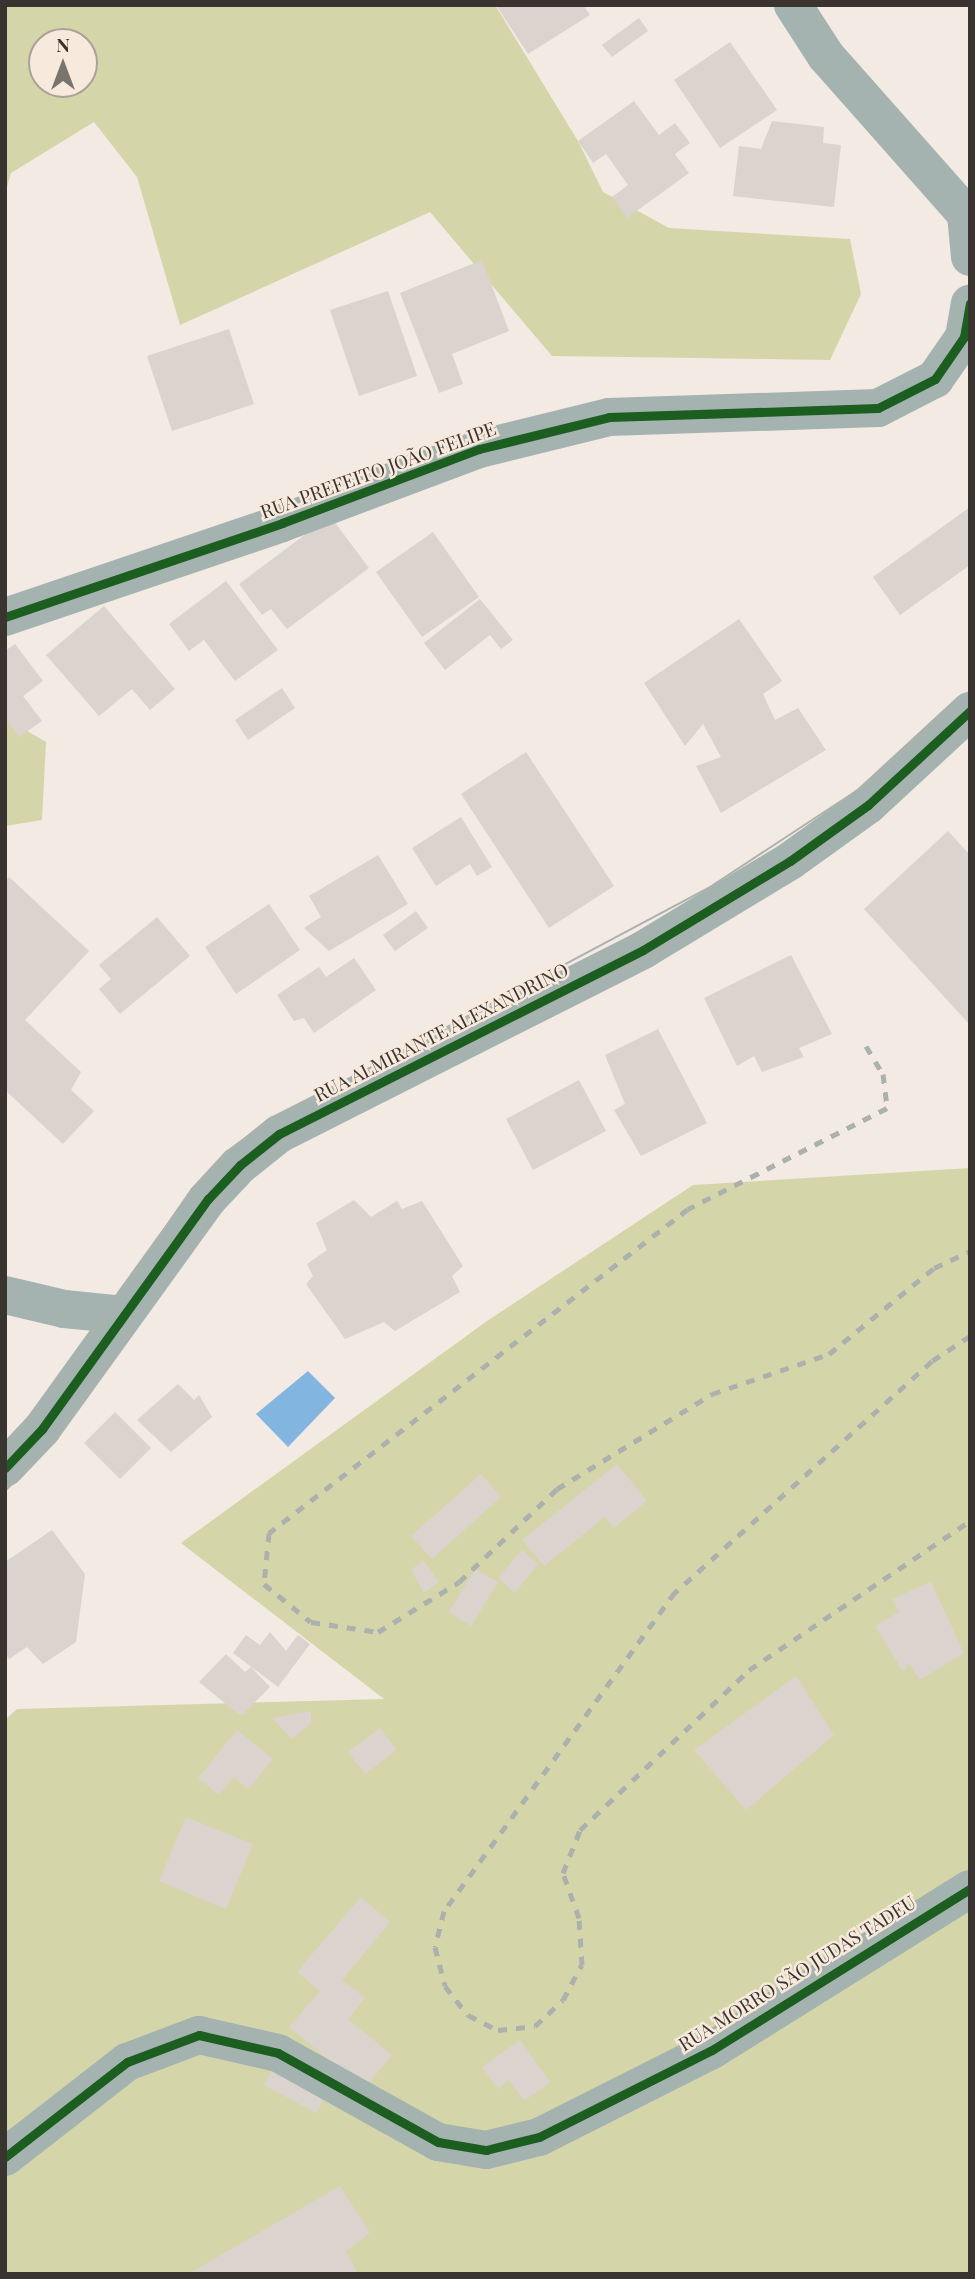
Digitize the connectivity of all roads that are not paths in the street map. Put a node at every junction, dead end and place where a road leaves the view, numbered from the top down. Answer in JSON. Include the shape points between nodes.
{"nodes":[{"id":1,"x":793,"y":5,"type":"edge"},
{"id":2,"x":970,"y":257,"type":"edge"},
{"id":3,"x":970,"y":304,"type":"edge"},
{"id":4,"x":5,"y":617,"type":"edge"},
{"id":5,"x":970,"y":711,"type":"edge"},
{"id":6,"x":5,"y":1295,"type":"edge"},
{"id":7,"x":124,"y":1315,"type":"junction"},
{"id":8,"x":5,"y":1468,"type":"edge"},
{"id":9,"x":970,"y":1889,"type":"edge"},
{"id":10,"x":5,"y":2157,"type":"edge"}],
"edges":[{"from":1,"to":2,"type":"street","via":[[826,56],[966,214]]},
{"from":3,"to":4,"type":"street","name":"RUA PREFEITO JOÃO FELIPE","via":[[964,337],[934,379],[878,408],[609,417],[479,449],[282,523]]},
{"from":5,"to":7,"type":"street","name":"RUA ALMIRANTE ALEXANDRINO","via":[[868,805],[790,860],[654,944],[279,1133],[208,1199]]},
{"from":6,"to":7,"type":"street","via":[[64,1309]]},
{"from":7,"to":8,"type":"street","name":"RUA ALMIRANTE ALEXANDRINO","via":[[42,1429]]},
{"from":9,"to":10,"type":"street","name":"RUA MORRO SÃO JUDAS TADEU","via":[[712,2050],[539,2137],[486,2150],[438,2143],[278,2053],[199,2035],[127,2062]]}]}
